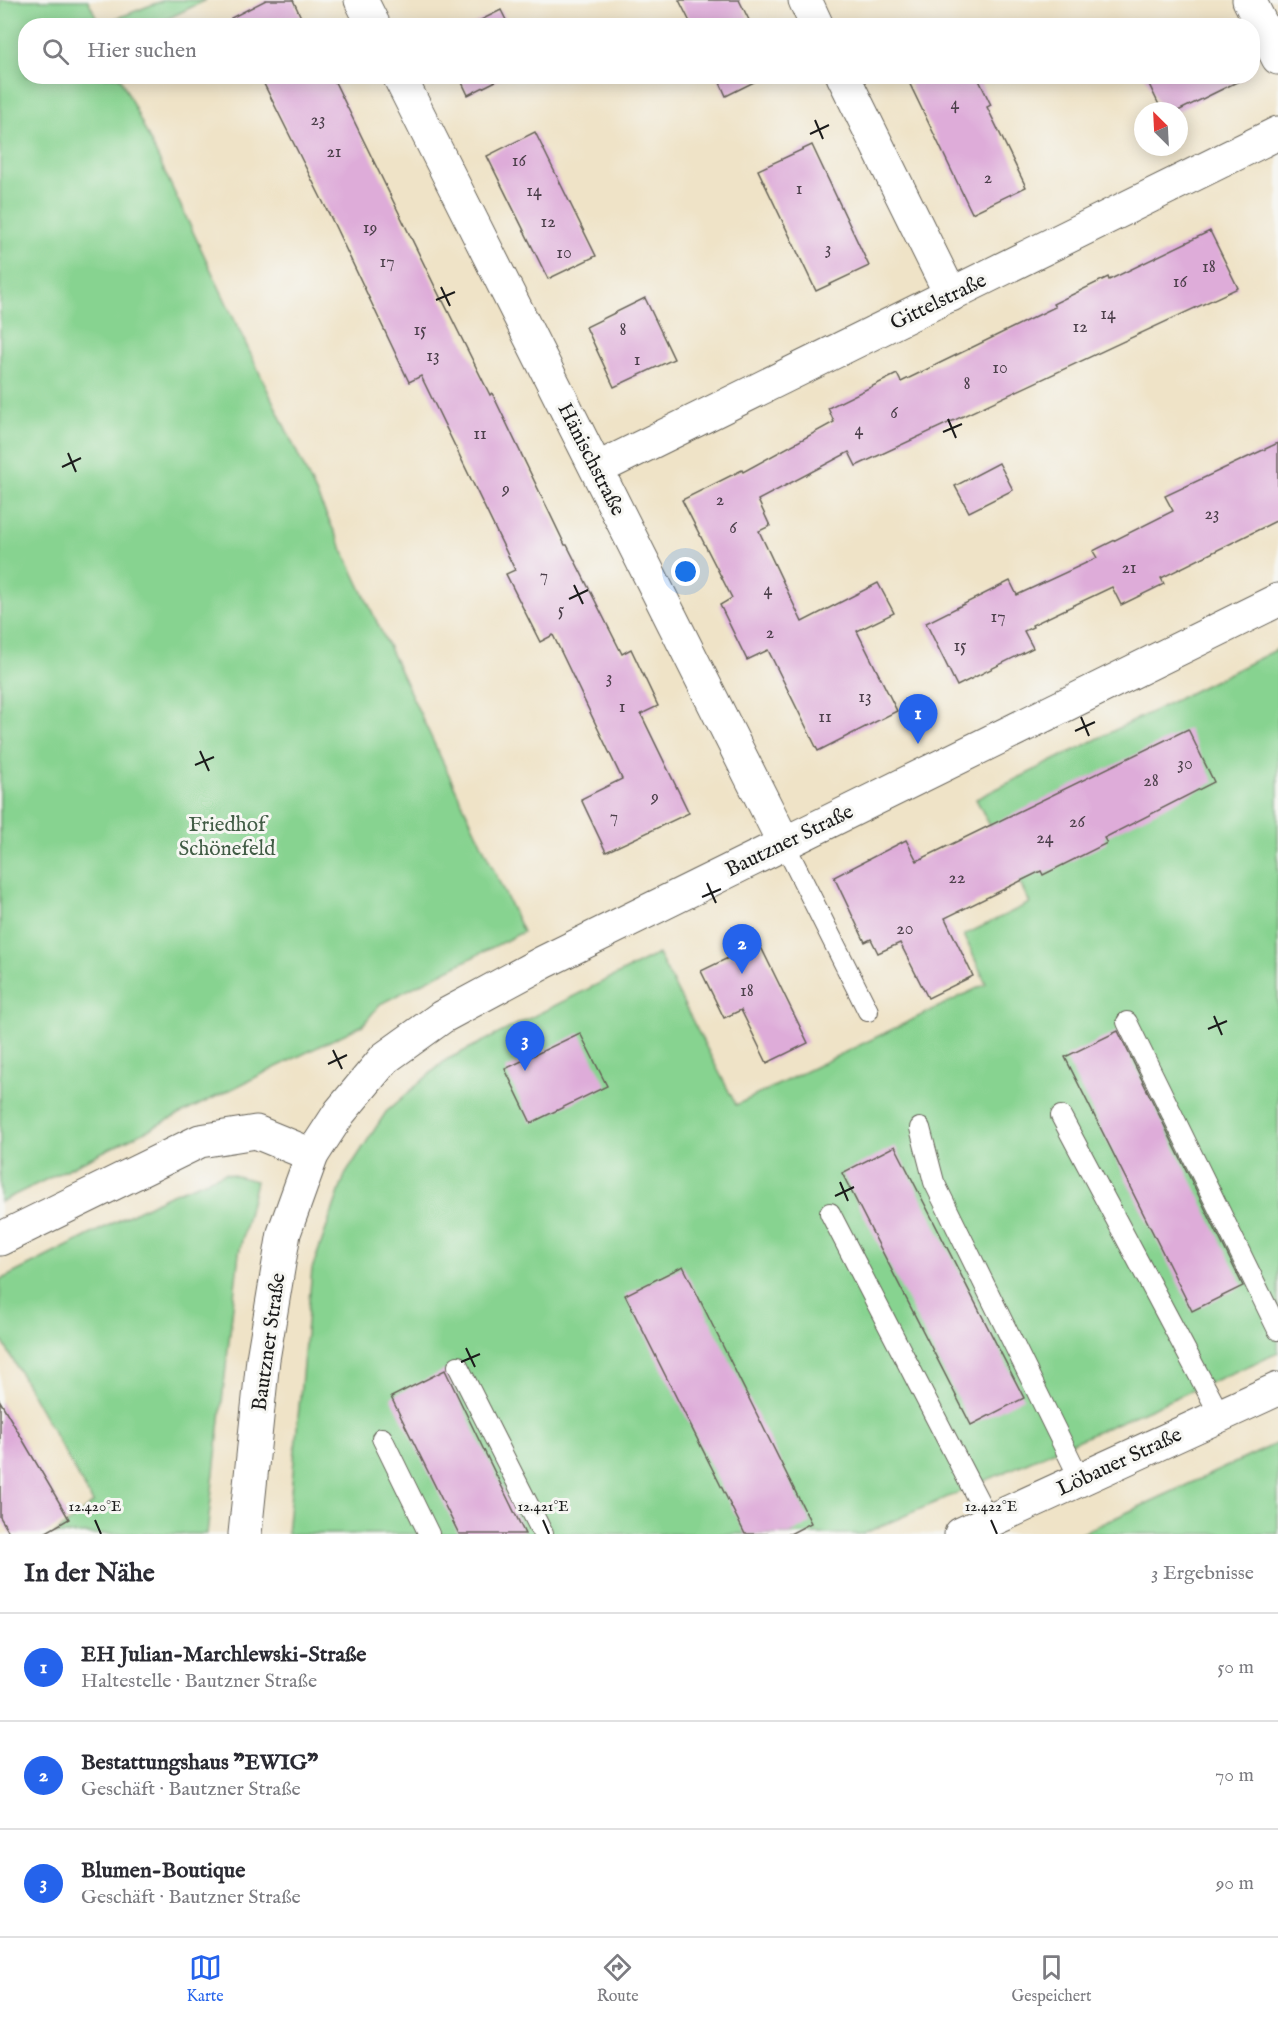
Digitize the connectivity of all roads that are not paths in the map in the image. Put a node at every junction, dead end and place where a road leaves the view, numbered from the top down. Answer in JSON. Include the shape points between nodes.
{"nodes":[{"id":1,"x":361,"y":0,"type":"edge"},
{"id":2,"x":805,"y":0,"type":"edge"},
{"id":3,"x":1249,"y":0,"type":"edge"},
{"id":4,"x":370,"y":18,"type":"edge"},
{"id":5,"x":813,"y":18,"type":"edge"},
{"id":6,"x":1258,"y":18,"type":"edge"},
{"id":7,"x":1260,"y":22,"type":"edge"},
{"id":8,"x":1278,"y":58,"type":"edge"},
{"id":9,"x":403,"y":84,"type":"edge"},
{"id":10,"x":847,"y":84,"type":"edge"},
{"id":11,"x":1278,"y":133,"type":"edge"},
{"id":12,"x":951,"y":295,"type":"junction"},
{"id":13,"x":597,"y":470,"type":"junction"},
{"id":14,"x":1278,"y":600,"type":"edge"},
{"id":15,"x":784,"y":843,"type":"junction"},
{"id":16,"x":868,"y":1011,"type":"dead end"},
{"id":17,"x":1126,"y":1022,"type":"dead end"},
{"id":18,"x":1061,"y":1116,"type":"dead end"},
{"id":19,"x":920,"y":1128,"type":"dead end"},
{"id":20,"x":312,"y":1155,"type":"junction"},
{"id":21,"x":830,"y":1213,"type":"dead end"},
{"id":22,"x":0,"y":1239,"type":"edge"},
{"id":23,"x":1278,"y":1330,"type":"edge"},
{"id":24,"x":458,"y":1366,"type":"dead end"},
{"id":25,"x":1278,"y":1389,"type":"edge"},
{"id":26,"x":1220,"y":1416,"type":"junction"},
{"id":27,"x":382,"y":1438,"type":"dead end"},
{"id":28,"x":1080,"y":1479,"type":"junction"},
{"id":29,"x":975,"y":1528,"type":"edge"},
{"id":30,"x":245,"y":1534,"type":"edge"},
{"id":31,"x":429,"y":1534,"type":"edge"},
{"id":32,"x":543,"y":1534,"type":"edge"}],
"edges":[{"from":1,"to":4,"type":"street"},
{"from":2,"to":5,"type":"street"},
{"from":3,"to":6,"type":"street"},
{"from":7,"to":8,"type":"street"},
{"from":9,"to":13,"type":"street","name":"Hänischstraße"},
{"from":10,"to":12,"type":"street"},
{"from":11,"to":12,"type":"street","name":"Gittelstraße"},
{"from":12,"to":13,"type":"street","name":"Gittelstraße"},
{"from":13,"to":15,"type":"street","name":"Hänischstraße"},
{"from":14,"to":15,"type":"street","name":"Bautzner Straße"},
{"from":15,"to":16,"type":"lane"},
{"from":15,"to":20,"type":"street","name":"Bautzner Straße","via":[[442,1017],[385,1058],[340,1112]]},
{"from":17,"to":23,"type":"lane"},
{"from":18,"to":26,"type":"lane"},
{"from":19,"to":28,"type":"lane","via":[[934,1182]]},
{"from":20,"to":22,"type":"street","via":[[256,1132],[200,1141]]},
{"from":20,"to":30,"type":"street","name":"Bautzner Straße","via":[[284,1233],[263,1359]]},
{"from":21,"to":29,"type":"lane"},
{"from":24,"to":32,"type":"lane"},
{"from":25,"to":26,"type":"street","name":"Löbauer Straße"},
{"from":26,"to":28,"type":"street","name":"Löbauer Straße"},
{"from":27,"to":31,"type":"lane"},
{"from":28,"to":29,"type":"street","name":"Löbauer Straße"}]}
